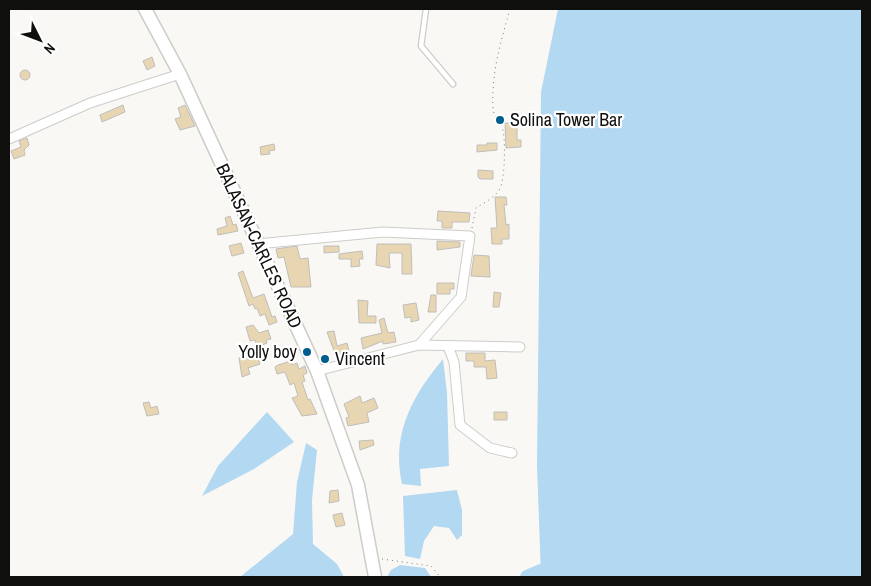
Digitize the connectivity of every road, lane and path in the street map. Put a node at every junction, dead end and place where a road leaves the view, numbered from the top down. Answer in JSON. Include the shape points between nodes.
{"nodes":[{"id":1,"x":145,"y":9,"type":"edge"},
{"id":2,"x":426,"y":9,"type":"edge"},
{"id":3,"x":510,"y":9,"type":"edge"},
{"id":4,"x":180,"y":74,"type":"junction"},
{"id":5,"x":453,"y":84,"type":"dead end"},
{"id":6,"x":9,"y":138,"type":"edge"},
{"id":7,"x":470,"y":236,"type":"junction"},
{"id":8,"x":257,"y":244,"type":"junction"},
{"id":9,"x":419,"y":345,"type":"junction"},
{"id":10,"x":448,"y":346,"type":"junction"},
{"id":11,"x":520,"y":347,"type":"dead end"},
{"id":12,"x":317,"y":371,"type":"junction"},
{"id":13,"x":512,"y":453,"type":"dead end"},
{"id":14,"x":373,"y":558,"type":"junction"},
{"id":15,"x":375,"y":577,"type":"edge"},
{"id":16,"x":440,"y":577,"type":"edge"}],
"edges":[{"from":1,"to":4,"type":"main road","name":"BALASAN-CARLES ROAD"},
{"from":2,"to":5,"type":"lane","via":[[421,46]]},
{"from":3,"to":7,"type":"path","via":[[499,51],[492,109],[503,129],[504,173],[500,189],[476,208]]},
{"from":4,"to":6,"type":"street","via":[[90,103]]},
{"from":4,"to":8,"type":"main road","name":"BALASAN-CARLES ROAD"},
{"from":7,"to":8,"type":"street","via":[[383,232]]},
{"from":7,"to":9,"type":"street","via":[[461,296]]},
{"from":8,"to":12,"type":"main road","name":"BALASAN-CARLES ROAD"},
{"from":9,"to":10,"type":"street"},
{"from":9,"to":12,"type":"street"},
{"from":10,"to":11,"type":"street"},
{"from":10,"to":13,"type":"street","via":[[454,362],[460,425],[490,448]]},
{"from":12,"to":14,"type":"main road","name":"BALASAN-CARLES ROAD","via":[[358,485]]},
{"from":14,"to":15,"type":"main road","name":"BALASAN-CARLES ROAD"},
{"from":14,"to":16,"type":"path","via":[[431,566]]}]}
